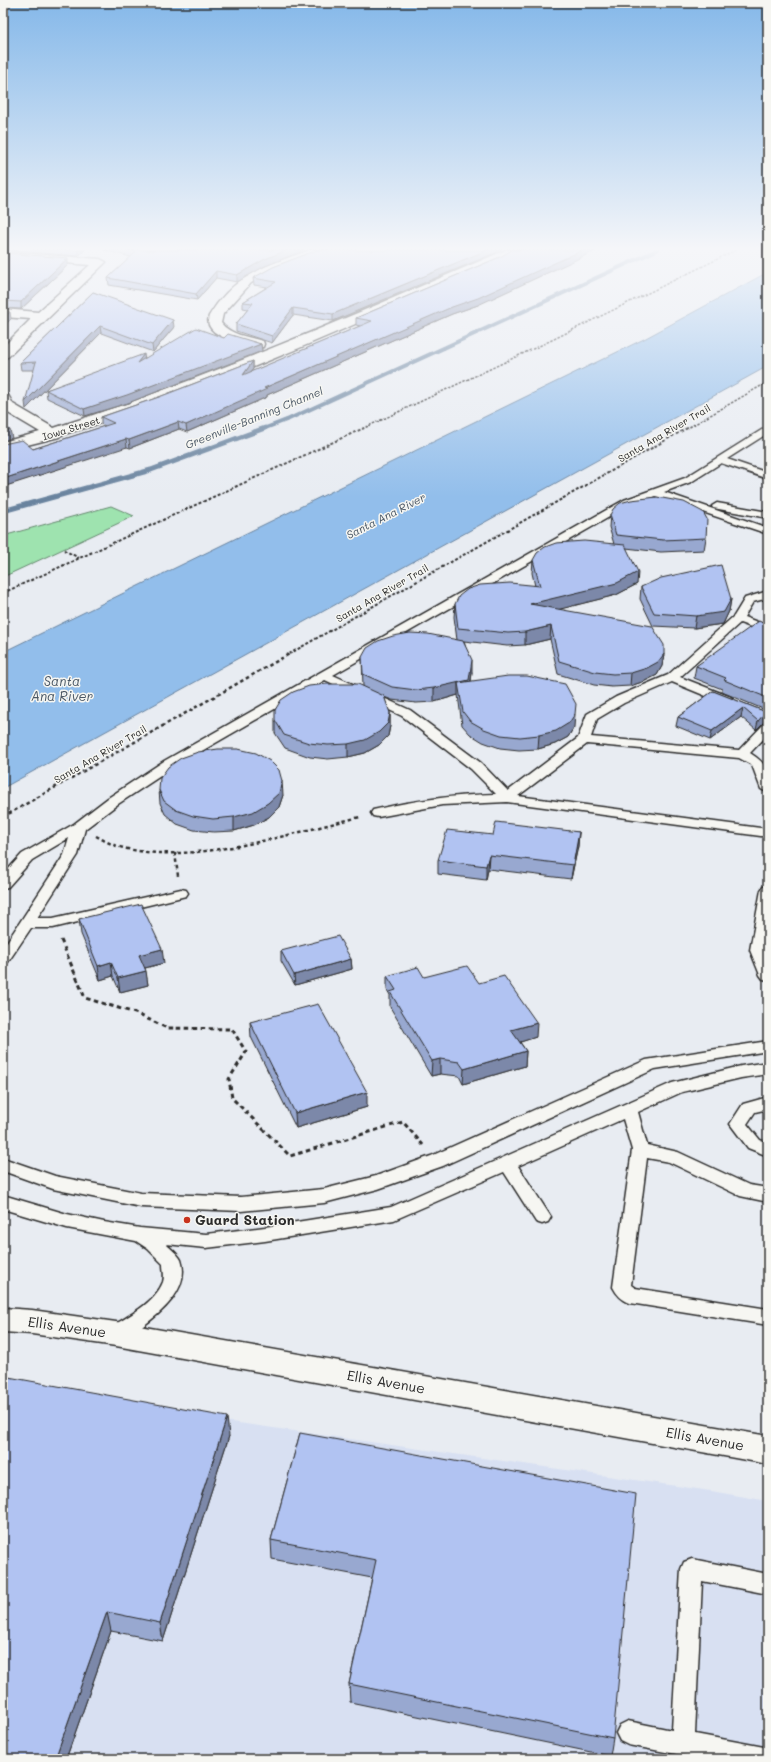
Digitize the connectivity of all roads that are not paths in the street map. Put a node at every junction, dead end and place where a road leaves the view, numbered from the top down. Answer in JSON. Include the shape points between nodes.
{"nodes":[{"id":1,"x":25,"y":332,"type":"edge"},
{"id":2,"x":225,"y":332,"type":"edge"},
{"id":3,"x":319,"y":332,"type":"edge"},
{"id":4,"x":277,"y":350,"type":"junction"},
{"id":5,"x":3,"y":354,"type":"edge"},
{"id":6,"x":3,"y":398,"type":"edge"},
{"id":7,"x":768,"y":429,"type":"edge"},
{"id":8,"x":54,"y":434,"type":"junction"},
{"id":9,"x":3,"y":447,"type":"edge"},
{"id":10,"x":720,"y":460,"type":"junction"},
{"id":11,"x":768,"y":476,"type":"edge"},
{"id":12,"x":654,"y":492,"type":"junction"},
{"id":13,"x":679,"y":500,"type":"junction"},
{"id":14,"x":768,"y":515,"type":"edge"},
{"id":15,"x":768,"y":531,"type":"edge"},
{"id":16,"x":768,"y":594,"type":"edge"},
{"id":17,"x":738,"y":618,"type":"junction"},
{"id":18,"x":768,"y":630,"type":"edge"},
{"id":19,"x":323,"y":675,"type":"junction"},
{"id":20,"x":672,"y":678,"type":"junction"},
{"id":21,"x":738,"y":705,"type":"edge"},
{"id":22,"x":768,"y":727,"type":"edge"},
{"id":23,"x":584,"y":740,"type":"junction"},
{"id":24,"x":742,"y":754,"type":"junction"},
{"id":25,"x":768,"y":789,"type":"edge"},
{"id":26,"x":508,"y":798,"type":"junction"},
{"id":27,"x":378,"y":813,"type":"road end"},
{"id":28,"x":79,"y":827,"type":"junction"},
{"id":29,"x":768,"y":832,"type":"edge"},
{"id":30,"x":3,"y":884,"type":"edge"},
{"id":31,"x":768,"y":890,"type":"edge"},
{"id":32,"x":180,"y":892,"type":"road end"},
{"id":33,"x":27,"y":923,"type":"junction"},
{"id":34,"x":3,"y":959,"type":"edge"},
{"id":35,"x":768,"y":975,"type":"edge"},
{"id":36,"x":768,"y":1046,"type":"edge"},
{"id":37,"x":768,"y":1068,"type":"edge"},
{"id":38,"x":768,"y":1103,"type":"edge"},
{"id":39,"x":629,"y":1109,"type":"junction"},
{"id":40,"x":640,"y":1150,"type":"junction"},
{"id":41,"x":768,"y":1150,"type":"edge"},
{"id":42,"x":3,"y":1164,"type":"edge"},
{"id":43,"x":506,"y":1164,"type":"junction"},
{"id":44,"x":768,"y":1195,"type":"edge"},
{"id":45,"x":3,"y":1202,"type":"edge"},
{"id":46,"x":542,"y":1217,"type":"dead end"},
{"id":47,"x":140,"y":1235,"type":"junction"},
{"id":48,"x":768,"y":1317,"type":"edge"},
{"id":49,"x":3,"y":1320,"type":"edge"},
{"id":50,"x":116,"y":1334,"type":"junction"},
{"id":51,"x":768,"y":1450,"type":"edge"},
{"id":52,"x":768,"y":1584,"type":"edge"},
{"id":53,"x":628,"y":1733,"type":"dead end"},
{"id":54,"x":683,"y":1743,"type":"junction"},
{"id":55,"x":764,"y":1759,"type":"edge"}],
"edges":[{"from":1,"to":5,"type":"street"},
{"from":2,"to":4,"type":"street"},
{"from":3,"to":4,"type":"street","name":"Iowa Street"},
{"from":4,"to":8,"type":"street","name":"Iowa Street","via":[[129,409]]},
{"from":6,"to":8,"type":"street","via":[[8,407]]},
{"from":7,"to":10,"type":"lane"},
{"from":8,"to":9,"type":"street","name":"Iowa Street"},
{"from":10,"to":11,"type":"lane"},
{"from":10,"to":12,"type":"lane","via":[[688,480]]},
{"from":12,"to":13,"type":"lane"},
{"from":12,"to":19,"type":"lane","via":[[628,502]]},
{"from":13,"to":14,"type":"lane"},
{"from":13,"to":15,"type":"lane"},
{"from":16,"to":17,"type":"lane","via":[[749,600]]},
{"from":17,"to":18,"type":"lane"},
{"from":17,"to":20,"type":"lane"},
{"from":19,"to":26,"type":"lane","via":[[406,713],[476,766]]},
{"from":19,"to":28,"type":"lane","via":[[169,764]]},
{"from":20,"to":21,"type":"lane"},
{"from":20,"to":23,"type":"lane","via":[[620,700],[591,717]]},
{"from":22,"to":24,"type":"lane"},
{"from":23,"to":24,"type":"lane"},
{"from":23,"to":26,"type":"lane"},
{"from":24,"to":25,"type":"lane","via":[[757,764]]},
{"from":26,"to":27,"type":"lane","via":[[466,798],[420,803]]},
{"from":26,"to":29,"type":"lane"},
{"from":28,"to":30,"type":"lane","via":[[27,857]]},
{"from":28,"to":33,"type":"lane","via":[[71,855]]},
{"from":31,"to":35,"type":"lane","via":[[757,950]]},
{"from":32,"to":33,"type":"lane","via":[[53,923]]},
{"from":33,"to":34,"type":"lane"},
{"from":36,"to":42,"type":"lane","via":[[652,1064],[437,1161],[378,1182],[324,1196],[241,1204],[141,1200],[53,1182]]},
{"from":37,"to":39,"type":"lane","via":[[678,1087]]},
{"from":38,"to":41,"type":"lane","via":[[749,1108],[738,1124],[754,1144]]},
{"from":39,"to":40,"type":"lane"},
{"from":39,"to":43,"type":"lane"},
{"from":40,"to":44,"type":"lane","via":[[672,1156],[746,1190]]},
{"from":40,"to":48,"type":"lane","via":[[622,1288],[630,1295]]},
{"from":43,"to":46,"type":"lane"},
{"from":43,"to":47,"type":"lane","via":[[394,1213],[206,1241]]},
{"from":45,"to":47,"type":"lane","via":[[67,1222]]},
{"from":47,"to":50,"type":"lane","via":[[172,1260],[172,1282],[161,1300]]},
{"from":49,"to":50,"type":"street","name":"Ellis Avenue"},
{"from":50,"to":51,"type":"street","name":"Ellis Avenue"},
{"from":52,"to":54,"type":"lane","via":[[692,1569]]},
{"from":53,"to":54,"type":"lane"},
{"from":54,"to":55,"type":"lane"}]}
